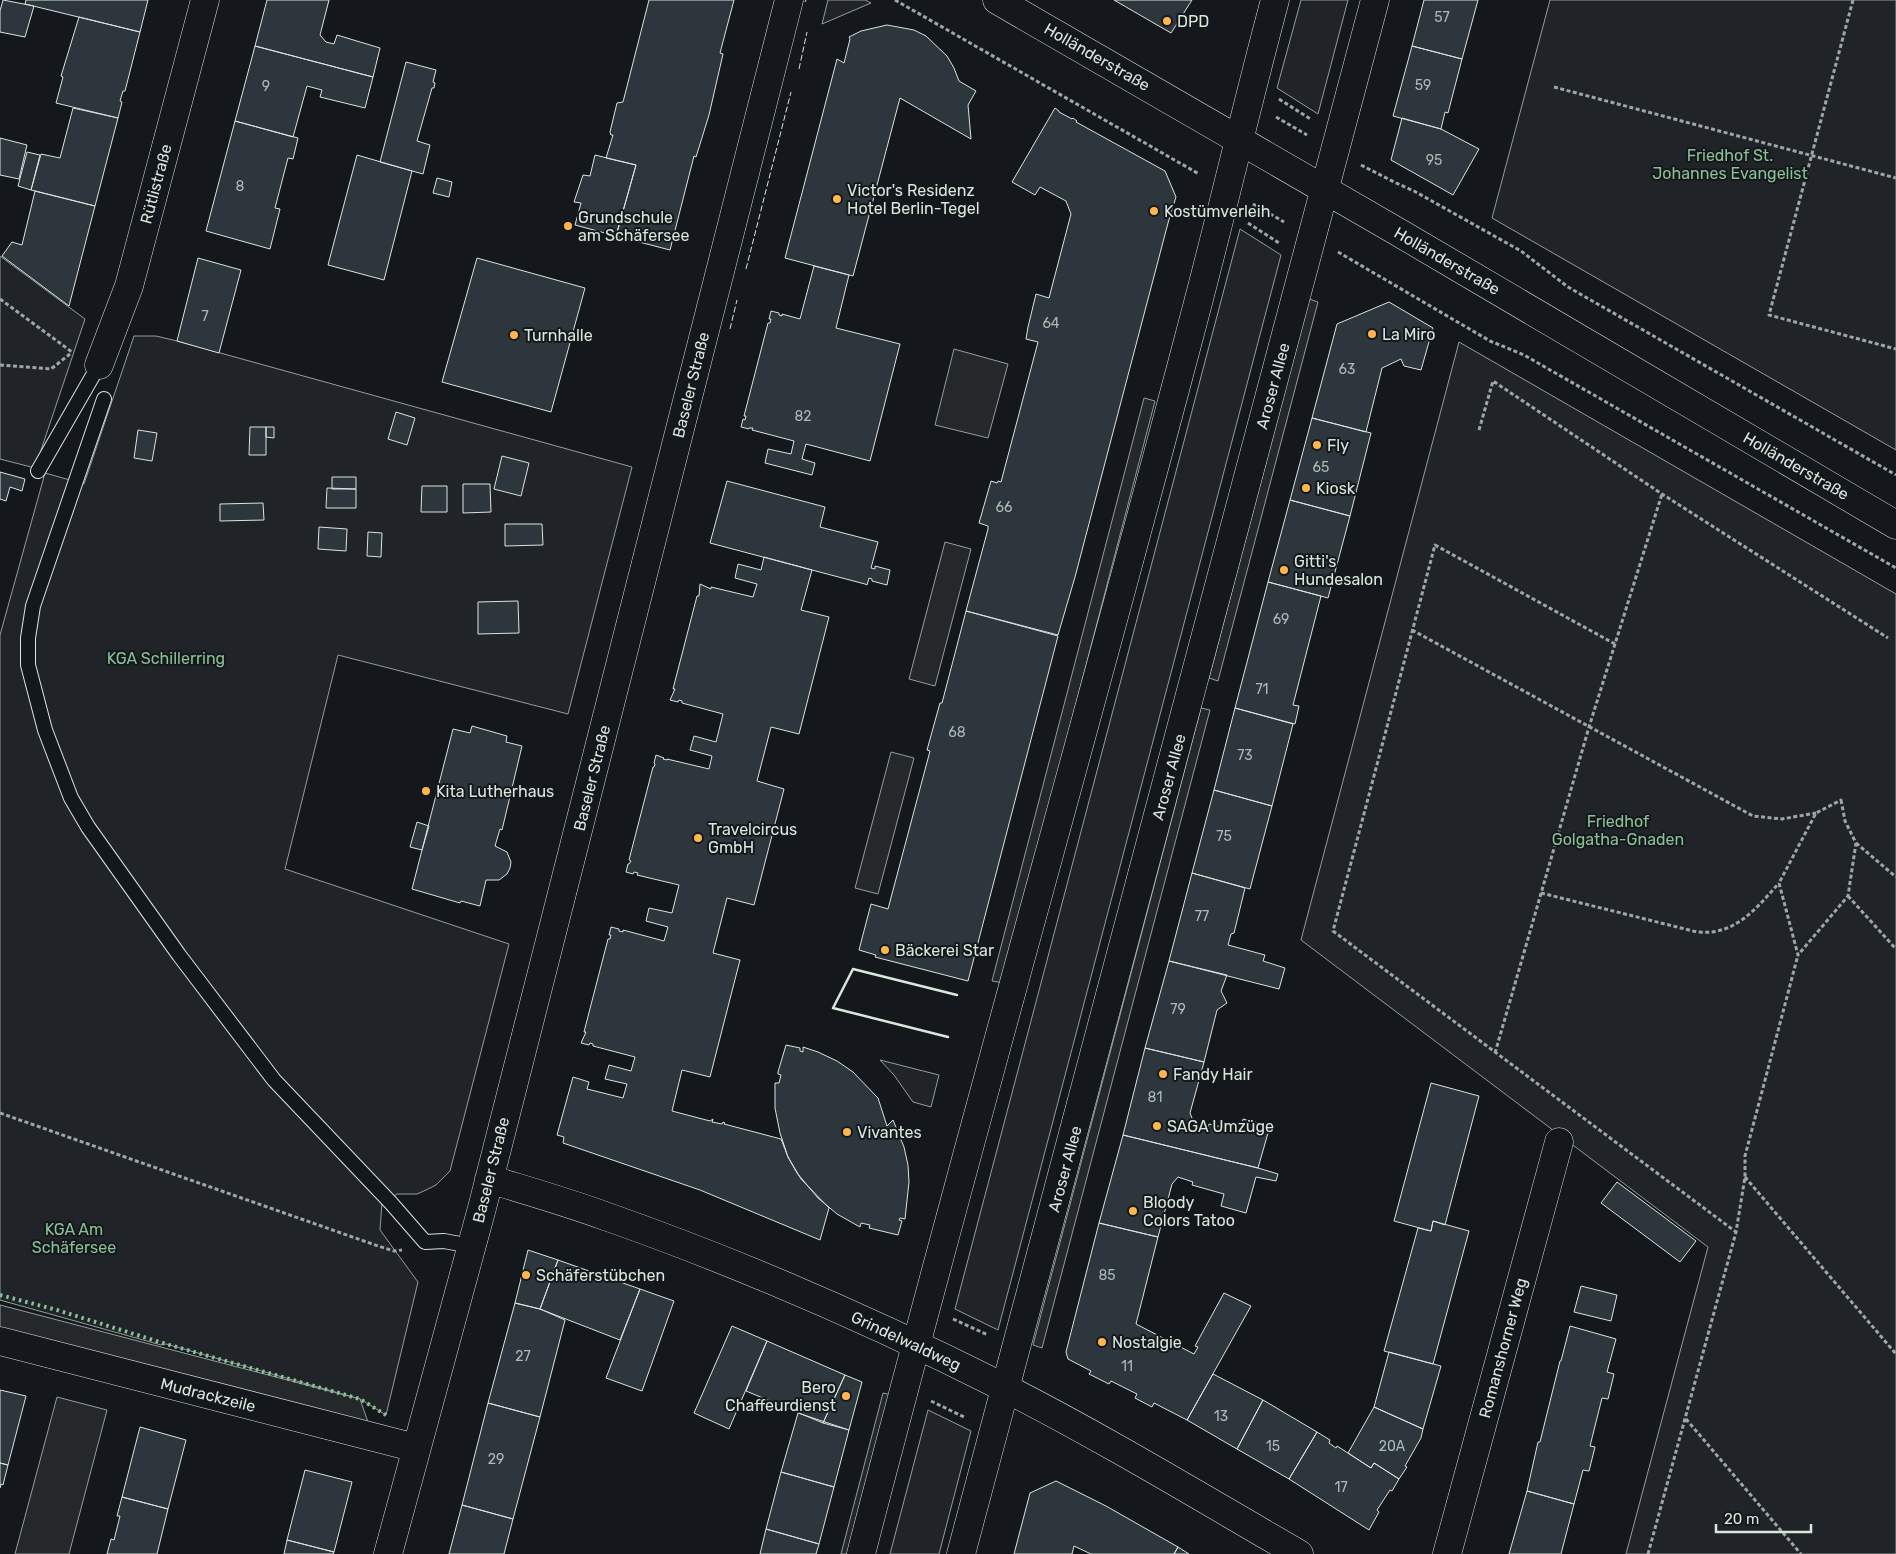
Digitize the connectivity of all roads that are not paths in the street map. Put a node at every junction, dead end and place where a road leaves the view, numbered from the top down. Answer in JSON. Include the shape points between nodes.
{"nodes":[{"id":1,"x":205,"y":0,"type":"edge"},
{"id":2,"x":789,"y":0,"type":"edge"},
{"id":3,"x":997,"y":0,"type":"edge"},
{"id":4,"x":1275,"y":0,"type":"edge"},
{"id":5,"x":1376,"y":0,"type":"edge"},
{"id":6,"x":1239,"y":139,"type":"junction"},
{"id":7,"x":1325,"y":190,"type":"junction"},
{"id":8,"x":99,"y":365,"type":"joint"},
{"id":9,"x":104,"y":399,"type":"dead end"},
{"id":10,"x":38,"y":471,"type":"dead end"},
{"id":11,"x":1896,"y":525,"type":"edge"},
{"id":12,"x":1559,"y":1142,"type":"dead end"},
{"id":13,"x":489,"y":1179,"type":"junction"},
{"id":14,"x":472,"y":1246,"type":"junction"},
{"id":15,"x":0,"y":1340,"type":"edge"},
{"id":16,"x":916,"y":1345,"type":"junction"},
{"id":17,"x":1006,"y":1389,"type":"junction"},
{"id":18,"x":416,"y":1448,"type":"junction"},
{"id":19,"x":388,"y":1554,"type":"edge"},
{"id":20,"x":861,"y":1554,"type":"edge"},
{"id":21,"x":961,"y":1554,"type":"edge"},
{"id":22,"x":1299,"y":1554,"type":"edge"},
{"id":23,"x":1447,"y":1554,"type":"edge"}],
"edges":[{"from":1,"to":8,"type":"street","name":"Rütlistraße","via":[[129,286]]},
{"from":2,"to":13,"type":"street","name":"Baseler Straße"},
{"from":3,"to":6,"type":"street","name":"Holländerstraße"},
{"from":4,"to":6,"type":"street"},
{"from":5,"to":7,"type":"street","name":"Aroser Allee"},
{"from":6,"to":7,"type":"street","name":"Holländerstraße"},
{"from":6,"to":16,"type":"street","via":[[1189,336]]},
{"from":7,"to":11,"type":"street","name":"Holländerstraße"},
{"from":7,"to":17,"type":"street","name":"Aroser Allee"},
{"from":8,"to":10,"type":"lane"},
{"from":9,"to":14,"type":"lane","via":[[33,606],[28,638],[28,665],[45,730],[68,790],[105,851],[274,1080],[426,1242],[444,1241]]},
{"from":12,"to":23,"type":"street","name":"Romanshorner Weg"},
{"from":13,"to":14,"type":"street","name":"Baseler Straße"},
{"from":13,"to":16,"type":"street","name":"Grindelwaldweg","via":[[604,1215],[701,1252]]},
{"from":14,"to":18,"type":"street","name":"Baseler Straße"},
{"from":15,"to":18,"type":"street","name":"Mudrackzeile"},
{"from":16,"to":17,"type":"street","name":"Grindelwaldweg"},
{"from":16,"to":20,"type":"street"},
{"from":17,"to":21,"type":"street","name":"Aroser Allee"},
{"from":17,"to":22,"type":"street","name":"Grindelwaldweg"},
{"from":18,"to":19,"type":"street","name":"Baseler Straße"}]}
